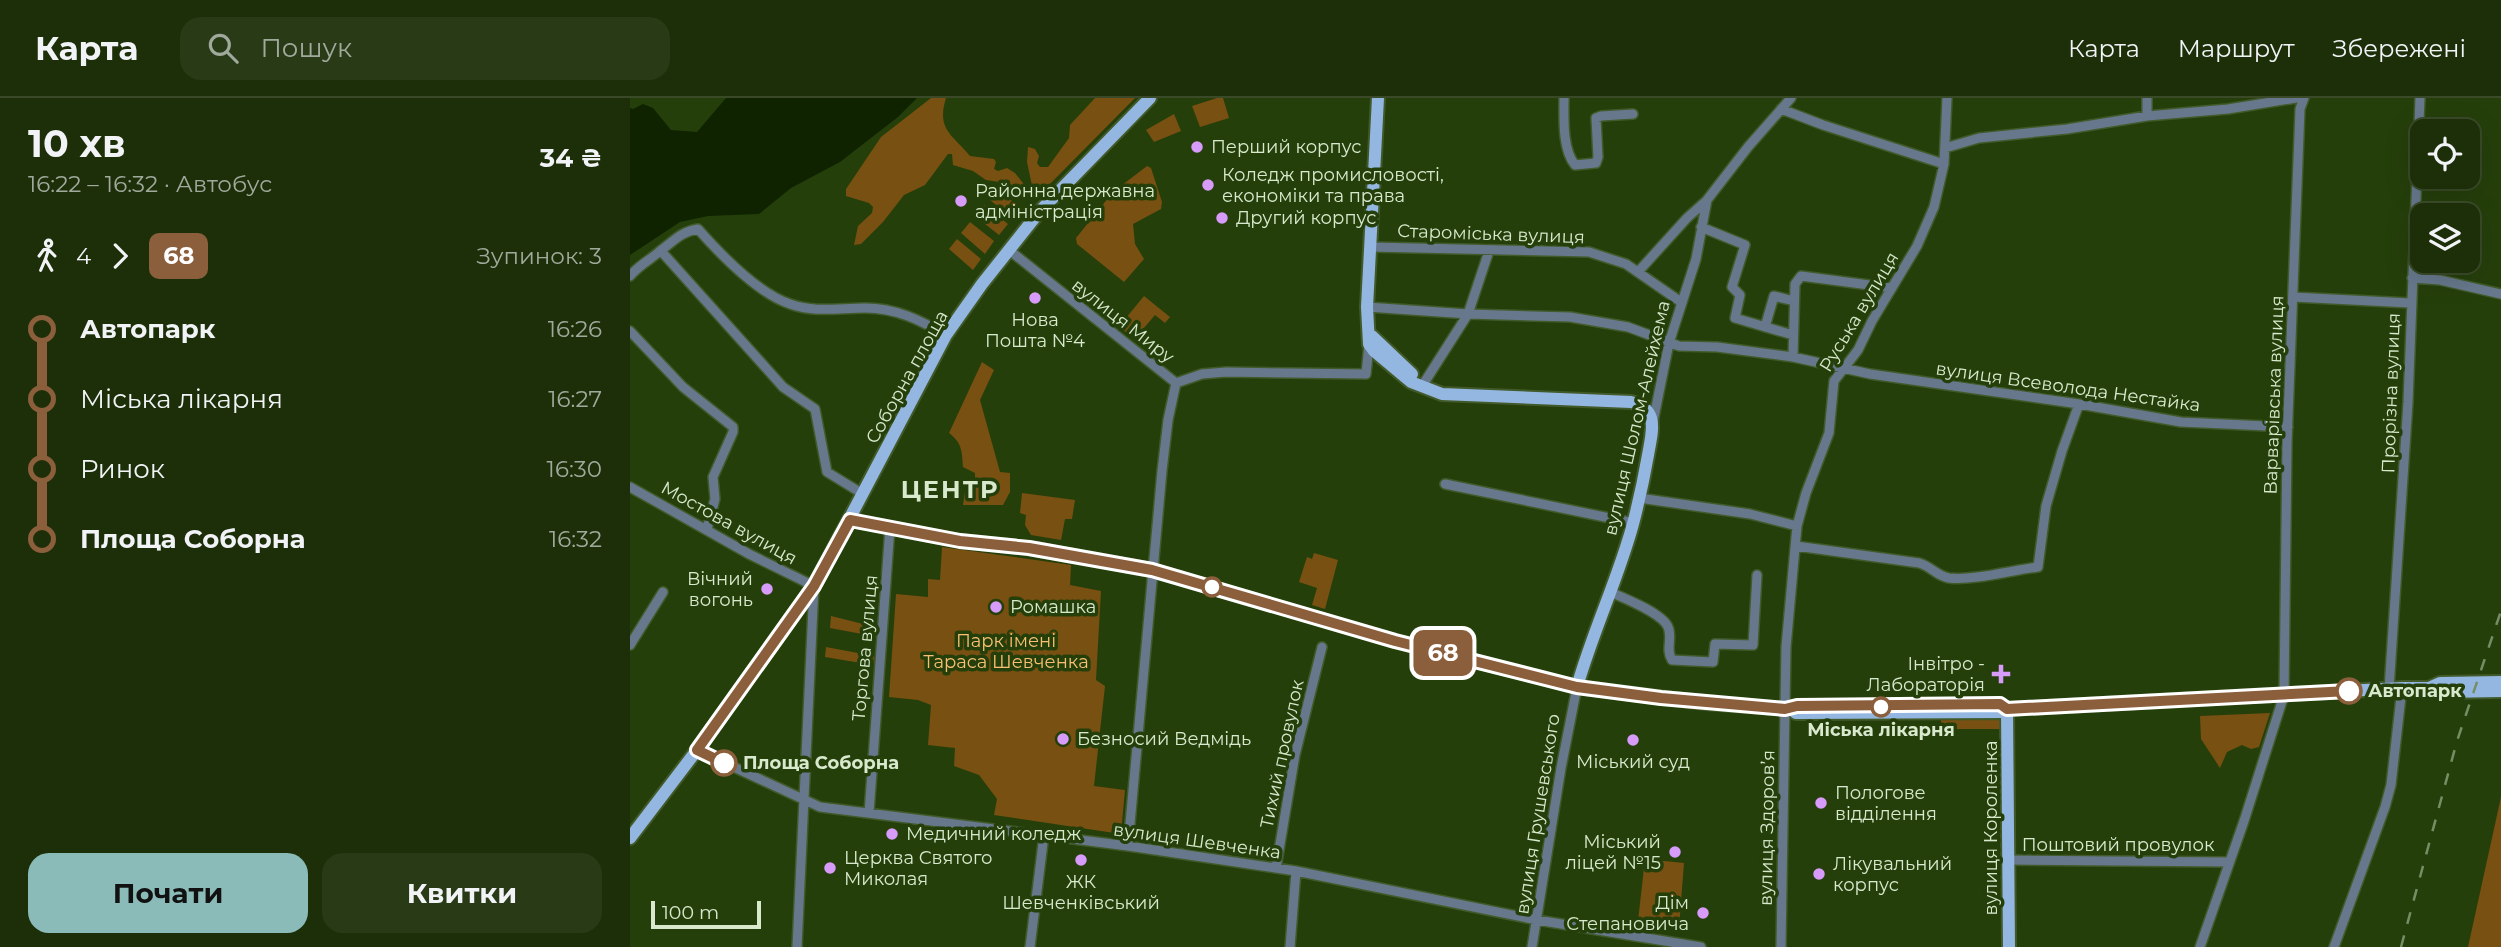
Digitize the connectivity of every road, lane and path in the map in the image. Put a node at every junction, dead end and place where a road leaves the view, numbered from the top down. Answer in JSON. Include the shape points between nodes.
{"nodes":[{"id":1,"x":1150,"y":98,"type":"edge"},
{"id":2,"x":1161,"y":98,"type":"edge"},
{"id":3,"x":1564,"y":98,"type":"edge"},
{"id":4,"x":1790,"y":98,"type":"edge"},
{"id":5,"x":1947,"y":98,"type":"edge"},
{"id":6,"x":2147,"y":98,"type":"edge"},
{"id":7,"x":2296,"y":98,"type":"edge"},
{"id":8,"x":2304,"y":98,"type":"edge"},
{"id":9,"x":2420,"y":98,"type":"edge"},
{"id":10,"x":1378,"y":99,"type":"edge"},
{"id":11,"x":1781,"y":109,"type":"junction"},
{"id":12,"x":1141,"y":110,"type":"junction"},
{"id":13,"x":1633,"y":114,"type":"dead end"},
{"id":14,"x":2147,"y":117,"type":"junction"},
{"id":15,"x":1945,"y":148,"type":"junction"},
{"id":16,"x":1944,"y":164,"type":"junction"},
{"id":17,"x":1707,"y":200,"type":"junction"},
{"id":18,"x":1701,"y":228,"type":"junction"},
{"id":19,"x":1371,"y":247,"type":"junction"},
{"id":20,"x":1009,"y":250,"type":"junction"},
{"id":21,"x":661,"y":251,"type":"junction"},
{"id":22,"x":1489,"y":251,"type":"junction"},
{"id":23,"x":1638,"y":272,"type":"junction"},
{"id":24,"x":630,"y":276,"type":"edge"},
{"id":25,"x":2413,"y":278,"type":"junction"},
{"id":26,"x":1892,"y":288,"type":"junction"},
{"id":27,"x":2501,"y":294,"type":"edge"},
{"id":28,"x":2293,"y":296,"type":"junction"},
{"id":29,"x":1794,"y":301,"type":"junction"},
{"id":30,"x":1681,"y":302,"type":"junction"},
{"id":31,"x":2410,"y":303,"type":"junction"},
{"id":32,"x":1367,"y":307,"type":"junction"},
{"id":33,"x":1468,"y":314,"type":"junction"},
{"id":34,"x":1765,"y":327,"type":"junction"},
{"id":35,"x":1367,"y":330,"type":"junction"},
{"id":36,"x":630,"y":331,"type":"edge"},
{"id":37,"x":946,"y":335,"type":"junction"},
{"id":38,"x":1793,"y":335,"type":"junction"},
{"id":39,"x":1669,"y":343,"type":"junction"},
{"id":40,"x":1369,"y":344,"type":"junction"},
{"id":41,"x":1793,"y":357,"type":"junction"},
{"id":42,"x":1844,"y":368,"type":"junction"},
{"id":43,"x":1176,"y":383,"type":"junction"},
{"id":44,"x":1424,"y":383,"type":"junction"},
{"id":45,"x":1435,"y":391,"type":"junction"},
{"id":46,"x":2079,"y":404,"type":"junction"},
{"id":47,"x":1652,"y":427,"type":"junction"},
{"id":48,"x":2288,"y":427,"type":"junction"},
{"id":49,"x":1445,"y":484,"type":"dead end"},
{"id":50,"x":630,"y":488,"type":"edge"},
{"id":51,"x":863,"y":494,"type":"junction"},
{"id":52,"x":1639,"y":498,"type":"junction"},
{"id":53,"x":850,"y":520,"type":"junction"},
{"id":54,"x":1634,"y":523,"type":"junction"},
{"id":55,"x":1797,"y":526,"type":"junction"},
{"id":56,"x":890,"y":527,"type":"junction"},
{"id":57,"x":707,"y":530,"type":"junction"},
{"id":58,"x":1796,"y":546,"type":"junction"},
{"id":59,"x":1152,"y":570,"type":"junction"},
{"id":60,"x":1756,"y":575,"type":"dead end"},
{"id":61,"x":814,"y":586,"type":"junction"},
{"id":62,"x":663,"y":592,"type":"dead end"},
{"id":63,"x":1610,"y":592,"type":"junction"},
{"id":64,"x":630,"y":645,"type":"edge"},
{"id":65,"x":1322,"y":648,"type":"dead end"},
{"id":66,"x":2501,"y":682,"type":"edge"},
{"id":67,"x":1577,"y":687,"type":"junction"},
{"id":68,"x":2396,"y":688,"type":"junction"},
{"id":69,"x":2429,"y":688,"type":"junction"},
{"id":70,"x":2501,"y":691,"type":"edge"},
{"id":71,"x":2284,"y":695,"type":"junction"},
{"id":72,"x":1788,"y":709,"type":"junction"},
{"id":73,"x":2007,"y":709,"type":"junction"},
{"id":74,"x":697,"y":750,"type":"junction"},
{"id":75,"x":804,"y":802,"type":"junction"},
{"id":76,"x":869,"y":813,"type":"junction"},
{"id":77,"x":1044,"y":835,"type":"junction"},
{"id":78,"x":630,"y":838,"type":"edge"},
{"id":79,"x":1128,"y":846,"type":"junction"},
{"id":80,"x":2008,"y":860,"type":"junction"},
{"id":81,"x":2229,"y":862,"type":"junction"},
{"id":82,"x":1276,"y":868,"type":"junction"},
{"id":83,"x":1296,"y":871,"type":"junction"},
{"id":84,"x":1536,"y":920,"type":"junction"},
{"id":85,"x":797,"y":947,"type":"edge"},
{"id":86,"x":1030,"y":947,"type":"edge"},
{"id":87,"x":1290,"y":947,"type":"edge"},
{"id":88,"x":1532,"y":947,"type":"edge"},
{"id":89,"x":1700,"y":947,"type":"edge"},
{"id":90,"x":1781,"y":947,"type":"edge"},
{"id":91,"x":2009,"y":947,"type":"edge"},
{"id":92,"x":2200,"y":947,"type":"edge"},
{"id":93,"x":2333,"y":947,"type":"edge"}],
"edges":[{"from":1,"to":12,"type":"main road","name":"Соборна площа"},
{"from":2,"to":12,"type":"main road","name":"Соборна площа"},
{"from":3,"to":13,"type":"street","via":[[1564,125],[1575,165],[1596,163],[1596,118]]},
{"from":4,"to":11,"type":"street","name":"вулиця Шолом-Алейхема"},
{"from":5,"to":15,"type":"street","name":"Руська вулиця"},
{"from":6,"to":14,"type":"street"},
{"from":7,"to":14,"type":"street"},
{"from":8,"to":28,"type":"street","name":"Варварівська вулиця","via":[[2299,121]]},
{"from":9,"to":25,"type":"street","name":"Прорізна вулиця"},
{"from":10,"to":19,"type":"main road"},
{"from":11,"to":16,"type":"street"},
{"from":11,"to":17,"type":"street","name":"вулиця Шолом-Алейхема"},
{"from":12,"to":20,"type":"main road","name":"Соборна площа","via":[[1040,211]]},
{"from":14,"to":15,"type":"street","via":[[1979,138]]},
{"from":15,"to":16,"type":"street","name":"Руська вулиця"},
{"from":16,"to":26,"type":"street","name":"Руська вулиця","via":[[1934,207]]},
{"from":17,"to":18,"type":"street","name":"вулиця Шолом-Алейхема"},
{"from":17,"to":23,"type":"street"},
{"from":18,"to":30,"type":"street","name":"вулиця Шолом-Алейхема"},
{"from":18,"to":34,"type":"street","via":[[1745,245],[1732,287],[1740,295],[1735,318]]},
{"from":19,"to":22,"type":"street","name":"Староміська вулиця"},
{"from":19,"to":32,"type":"main road"},
{"from":20,"to":37,"type":"main road","name":"Соборна площа"},
{"from":20,"to":43,"type":"street","name":"вулиця Миру"},
{"from":21,"to":24,"type":"street"},
{"from":21,"to":37,"type":"street","via":[[684,232],[698,229],[751,280],[789,304],[821,311],[865,308],[906,313]]},
{"from":21,"to":51,"type":"street","via":[[783,387],[815,409],[827,472]]},
{"from":22,"to":23,"type":"street","name":"Староміська вулиця","via":[[1589,252]]},
{"from":22,"to":33,"type":"street"},
{"from":23,"to":30,"type":"street","name":"Староміська вулиця"},
{"from":25,"to":27,"type":"street"},
{"from":25,"to":31,"type":"street","name":"Прорізна вулиця"},
{"from":26,"to":29,"type":"street","via":[[1801,276],[1795,284]]},
{"from":26,"to":42,"type":"street","name":"Руська вулиця"},
{"from":28,"to":31,"type":"street"},
{"from":28,"to":48,"type":"street","name":"Варварівська вулиця"},
{"from":29,"to":34,"type":"street","via":[[1774,296]]},
{"from":29,"to":38,"type":"street"},
{"from":30,"to":39,"type":"street","name":"вулиця Шолом-Алейхема"},
{"from":31,"to":68,"type":"street","name":"Прорізна вулиця"},
{"from":32,"to":33,"type":"street","name":"вулиця Всеволода Нестайка"},
{"from":32,"to":35,"type":"main road"},
{"from":33,"to":39,"type":"street","name":"вулиця Всеволода Нестайка","via":[[1570,317],[1628,327]]},
{"from":33,"to":44,"type":"street"},
{"from":34,"to":38,"type":"street"},
{"from":35,"to":40,"type":"main road"},
{"from":35,"to":44,"type":"main road"},
{"from":36,"to":57,"type":"street","via":[[683,387],[733,427],[713,477],[715,499]]},
{"from":37,"to":51,"type":"main road","name":"Соборна площа"},
{"from":38,"to":41,"type":"street"},
{"from":39,"to":41,"type":"street","name":"вулиця Всеволода Нестайка"},
{"from":39,"to":47,"type":"street","name":"вулиця Шолом-Алейхема"},
{"from":40,"to":43,"type":"street","name":"вулиця Миру","via":[[1366,374],[1226,372]]},
{"from":40,"to":45,"type":"main road","via":[[1400,374]]},
{"from":41,"to":42,"type":"street","name":"вулиця Всеволода Нестайка"},
{"from":42,"to":46,"type":"street","name":"вулиця Всеволода Нестайка"},
{"from":42,"to":55,"type":"street","name":"Руська вулиця","via":[[1835,381],[1829,433]]},
{"from":43,"to":59,"type":"street"},
{"from":44,"to":45,"type":"main road"},
{"from":45,"to":47,"type":"main road","via":[[1631,402],[1649,413]]},
{"from":46,"to":48,"type":"street","name":"вулиця Всеволода Нестайка","via":[[2181,422]]},
{"from":46,"to":58,"type":"street","via":[[2046,506],[2038,567],[1948,578],[1919,563]]},
{"from":47,"to":52,"type":"main road","name":"вулиця Шолом-Алейхема"},
{"from":48,"to":71,"type":"street","name":"Варварівська вулиця"},
{"from":49,"to":54,"type":"street"},
{"from":50,"to":57,"type":"street","name":"Мостова вулиця"},
{"from":51,"to":53,"type":"main road","name":"Соборна площа"},
{"from":52,"to":54,"type":"main road","name":"вулиця Шолом-Алейхема"},
{"from":52,"to":55,"type":"street","via":[[1750,514]]},
{"from":53,"to":56,"type":"main road"},
{"from":53,"to":61,"type":"main road","name":"Соборна площа"},
{"from":54,"to":63,"type":"main road","name":"вулиця Шолом-Алейхема"},
{"from":55,"to":58,"type":"street","name":"Руська вулиця"},
{"from":56,"to":59,"type":"main road"},
{"from":56,"to":76,"type":"street","name":"Торгова вулиця"},
{"from":57,"to":61,"type":"street","name":"Мостова вулиця"},
{"from":58,"to":72,"type":"street","name":"Руська вулиця","via":[[1786,647]]},
{"from":59,"to":67,"type":"main road","via":[[1395,641]]},
{"from":59,"to":79,"type":"street"},
{"from":60,"to":63,"type":"street","via":[[1753,645],[1715,643],[1713,662],[1672,660],[1667,652],[1669,629],[1663,620]]},
{"from":61,"to":74,"type":"main road","name":"Соборна площа"},
{"from":61,"to":75,"type":"street"},
{"from":62,"to":64,"type":"street"},
{"from":63,"to":67,"type":"main road","name":"вулиця Шолом-Алейхема"},
{"from":65,"to":82,"type":"street","name":"Тихий провулок","via":[[1295,755]]},
{"from":66,"to":69,"type":"main road","via":[[2440,683]]},
{"from":67,"to":72,"type":"main road"},
{"from":67,"to":84,"type":"street","name":"вулиця Грушевського"},
{"from":68,"to":69,"type":"main road"},
{"from":68,"to":71,"type":"main road"},
{"from":68,"to":93,"type":"street","name":"Прорізна вулиця","via":[[2391,785]]},
{"from":69,"to":70,"type":"main road"},
{"from":71,"to":73,"type":"main road"},
{"from":71,"to":81,"type":"street","name":"Варварівська вулиця"},
{"from":72,"to":73,"type":"main road","via":[[1868,714]]},
{"from":72,"to":90,"type":"street","name":"вулиця Здоровʼя"},
{"from":73,"to":80,"type":"main road","name":"вулиця Короленка"},
{"from":74,"to":75,"type":"street","name":"вулиця Шевченка"},
{"from":74,"to":78,"type":"main road","name":"Соборна площа"},
{"from":75,"to":76,"type":"street","name":"вулиця Шевченка"},
{"from":75,"to":85,"type":"street"},
{"from":76,"to":77,"type":"street","name":"вулиця Шевченка"},
{"from":77,"to":79,"type":"street","name":"вулиця Шевченка"},
{"from":77,"to":86,"type":"street"},
{"from":79,"to":82,"type":"street","name":"вулиця Шевченка"},
{"from":80,"to":81,"type":"street","name":"Поштовий провулок"},
{"from":80,"to":91,"type":"main road","name":"вулиця Короленка"},
{"from":81,"to":92,"type":"street","name":"Варварівська вулиця"},
{"from":82,"to":83,"type":"street","name":"вулиця Шевченка"},
{"from":83,"to":84,"type":"street","name":"вулиця Шевченка"},
{"from":83,"to":87,"type":"street"},
{"from":84,"to":88,"type":"street","name":"вулиця Грушевського"},
{"from":84,"to":89,"type":"street","name":"вулиця Шевченка"}]}
